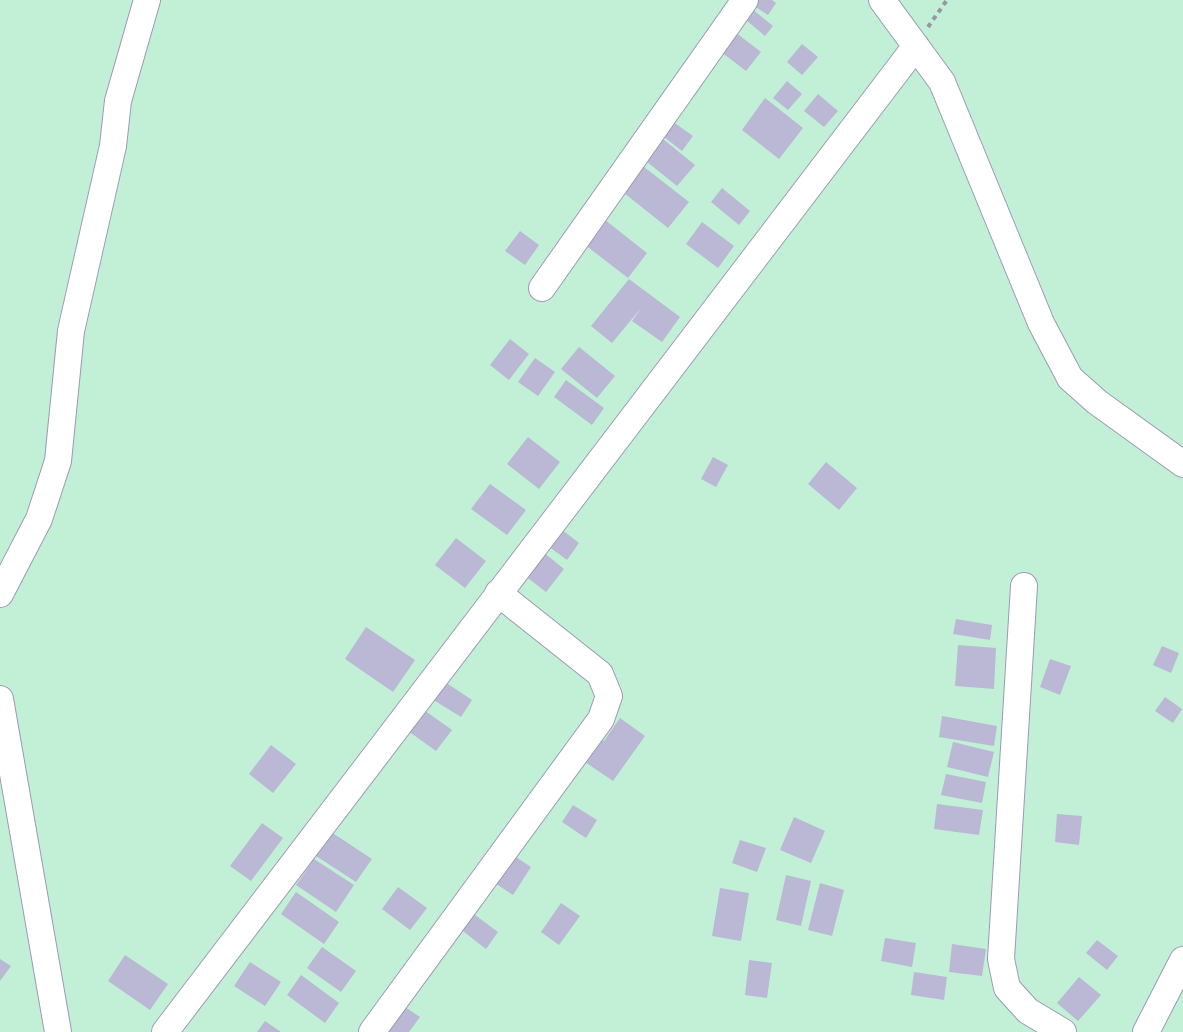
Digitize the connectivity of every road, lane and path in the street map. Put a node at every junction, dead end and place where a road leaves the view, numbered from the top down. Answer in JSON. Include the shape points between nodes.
{"nodes":[{"id":1,"x":147,"y":0,"type":"edge"},
{"id":2,"x":745,"y":0,"type":"edge"},
{"id":3,"x":882,"y":0,"type":"edge"},
{"id":4,"x":947,"y":0,"type":"edge"},
{"id":5,"x":916,"y":46,"type":"junction"},
{"id":6,"x":542,"y":288,"type":"dead end"},
{"id":7,"x":1183,"y":464,"type":"edge"},
{"id":8,"x":1024,"y":586,"type":"dead end"},
{"id":9,"x":498,"y":593,"type":"junction"},
{"id":10,"x":0,"y":594,"type":"edge"},
{"id":11,"x":0,"y":699,"type":"edge"},
{"id":12,"x":1183,"y":960,"type":"edge"},
{"id":13,"x":58,"y":1032,"type":"edge"},
{"id":14,"x":165,"y":1032,"type":"edge"},
{"id":15,"x":372,"y":1032,"type":"edge"},
{"id":16,"x":1063,"y":1032,"type":"edge"},
{"id":17,"x":1146,"y":1032,"type":"edge"}],
"edges":[{"from":1,"to":10,"type":"street","via":[[118,101],[113,146],[73,319],[58,461],[39,519]]},
{"from":2,"to":6,"type":"street"},
{"from":3,"to":5,"type":"street"},
{"from":4,"to":5,"type":"path"},
{"from":5,"to":7,"type":"street","via":[[942,82],[1041,323],[1070,378]]},
{"from":5,"to":9,"type":"street"},
{"from":8,"to":16,"type":"street","via":[[1001,960],[1007,988],[1028,1011]]},
{"from":9,"to":14,"type":"street"},
{"from":9,"to":15,"type":"street","via":[[600,674],[609,696],[601,719]]},
{"from":11,"to":13,"type":"street"},
{"from":12,"to":17,"type":"street"}]}
